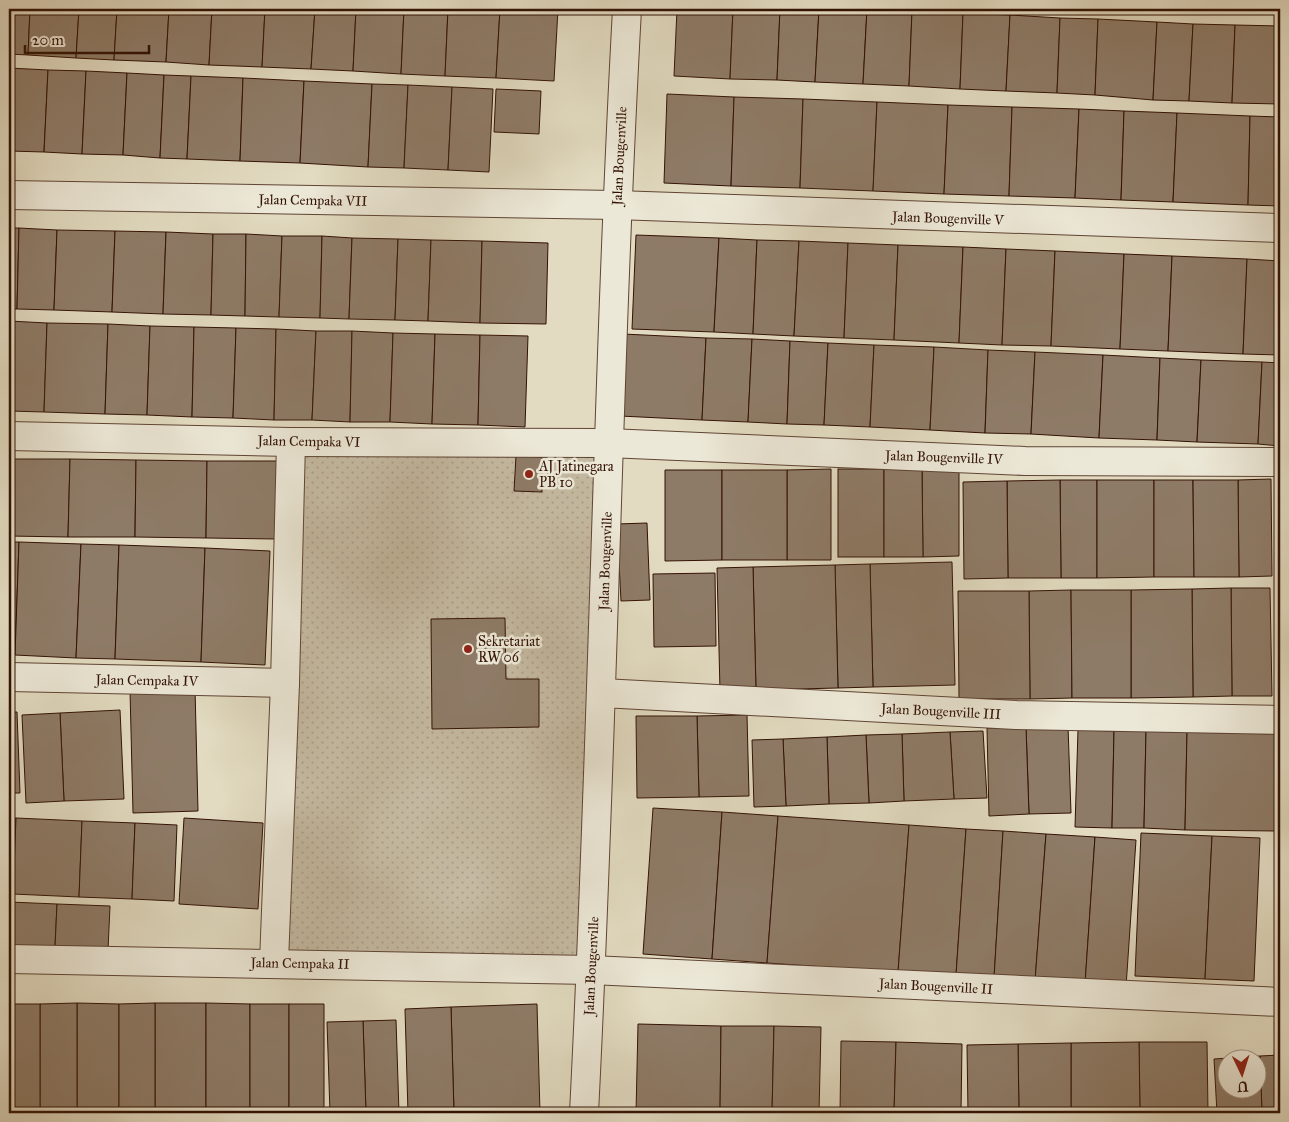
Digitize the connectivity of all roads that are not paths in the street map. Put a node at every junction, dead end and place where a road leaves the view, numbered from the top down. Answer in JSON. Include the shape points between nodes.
{"nodes":[{"id":1,"x":627,"y":9,"type":"edge"},
{"id":2,"x":9,"y":195,"type":"edge"},
{"id":3,"x":616,"y":205,"type":"junction"},
{"id":4,"x":1280,"y":228,"type":"edge"},
{"id":5,"x":9,"y":436,"type":"edge"},
{"id":6,"x":291,"y":442,"type":"junction"},
{"id":7,"x":608,"y":443,"type":"junction"},
{"id":8,"x":1280,"y":462,"type":"edge"},
{"id":9,"x":9,"y":677,"type":"edge"},
{"id":10,"x":285,"y":683,"type":"junction"},
{"id":11,"x":602,"y":693,"type":"junction"},
{"id":12,"x":1280,"y":720,"type":"edge"},
{"id":13,"x":9,"y":959,"type":"edge"},
{"id":14,"x":274,"y":962,"type":"junction"},
{"id":15,"x":591,"y":970,"type":"junction"},
{"id":16,"x":1280,"y":1002,"type":"edge"},
{"id":17,"x":584,"y":1113,"type":"edge"}],
"edges":[{"from":1,"to":3,"type":"street","name":"Jalan Bougenville"},
{"from":2,"to":3,"type":"street","name":"Jalan Cempaka VII"},
{"from":3,"to":4,"type":"street","name":"Jalan Bougenville V"},
{"from":3,"to":7,"type":"street","name":"Jalan Bougenville"},
{"from":5,"to":6,"type":"street","name":"Jalan Cempaka VI"},
{"from":6,"to":7,"type":"street","name":"Jalan Cempaka VI"},
{"from":6,"to":10,"type":"street"},
{"from":7,"to":8,"type":"street","name":"Jalan Bougenville IV","via":[[1025,461]]},
{"from":7,"to":11,"type":"street","name":"Jalan Bougenville"},
{"from":9,"to":10,"type":"street","name":"Jalan Cempaka IV"},
{"from":10,"to":14,"type":"street"},
{"from":11,"to":12,"type":"street","name":"Jalan Bougenville III","via":[[1016,715]]},
{"from":11,"to":15,"type":"street","name":"Jalan Bougenville"},
{"from":13,"to":14,"type":"street","name":"Jalan Cempaka II"},
{"from":14,"to":15,"type":"street","name":"Jalan Cempaka II"},
{"from":15,"to":16,"type":"street","name":"Jalan Bougenville II"},
{"from":15,"to":17,"type":"street","name":"Jalan Bougenville"}]}
